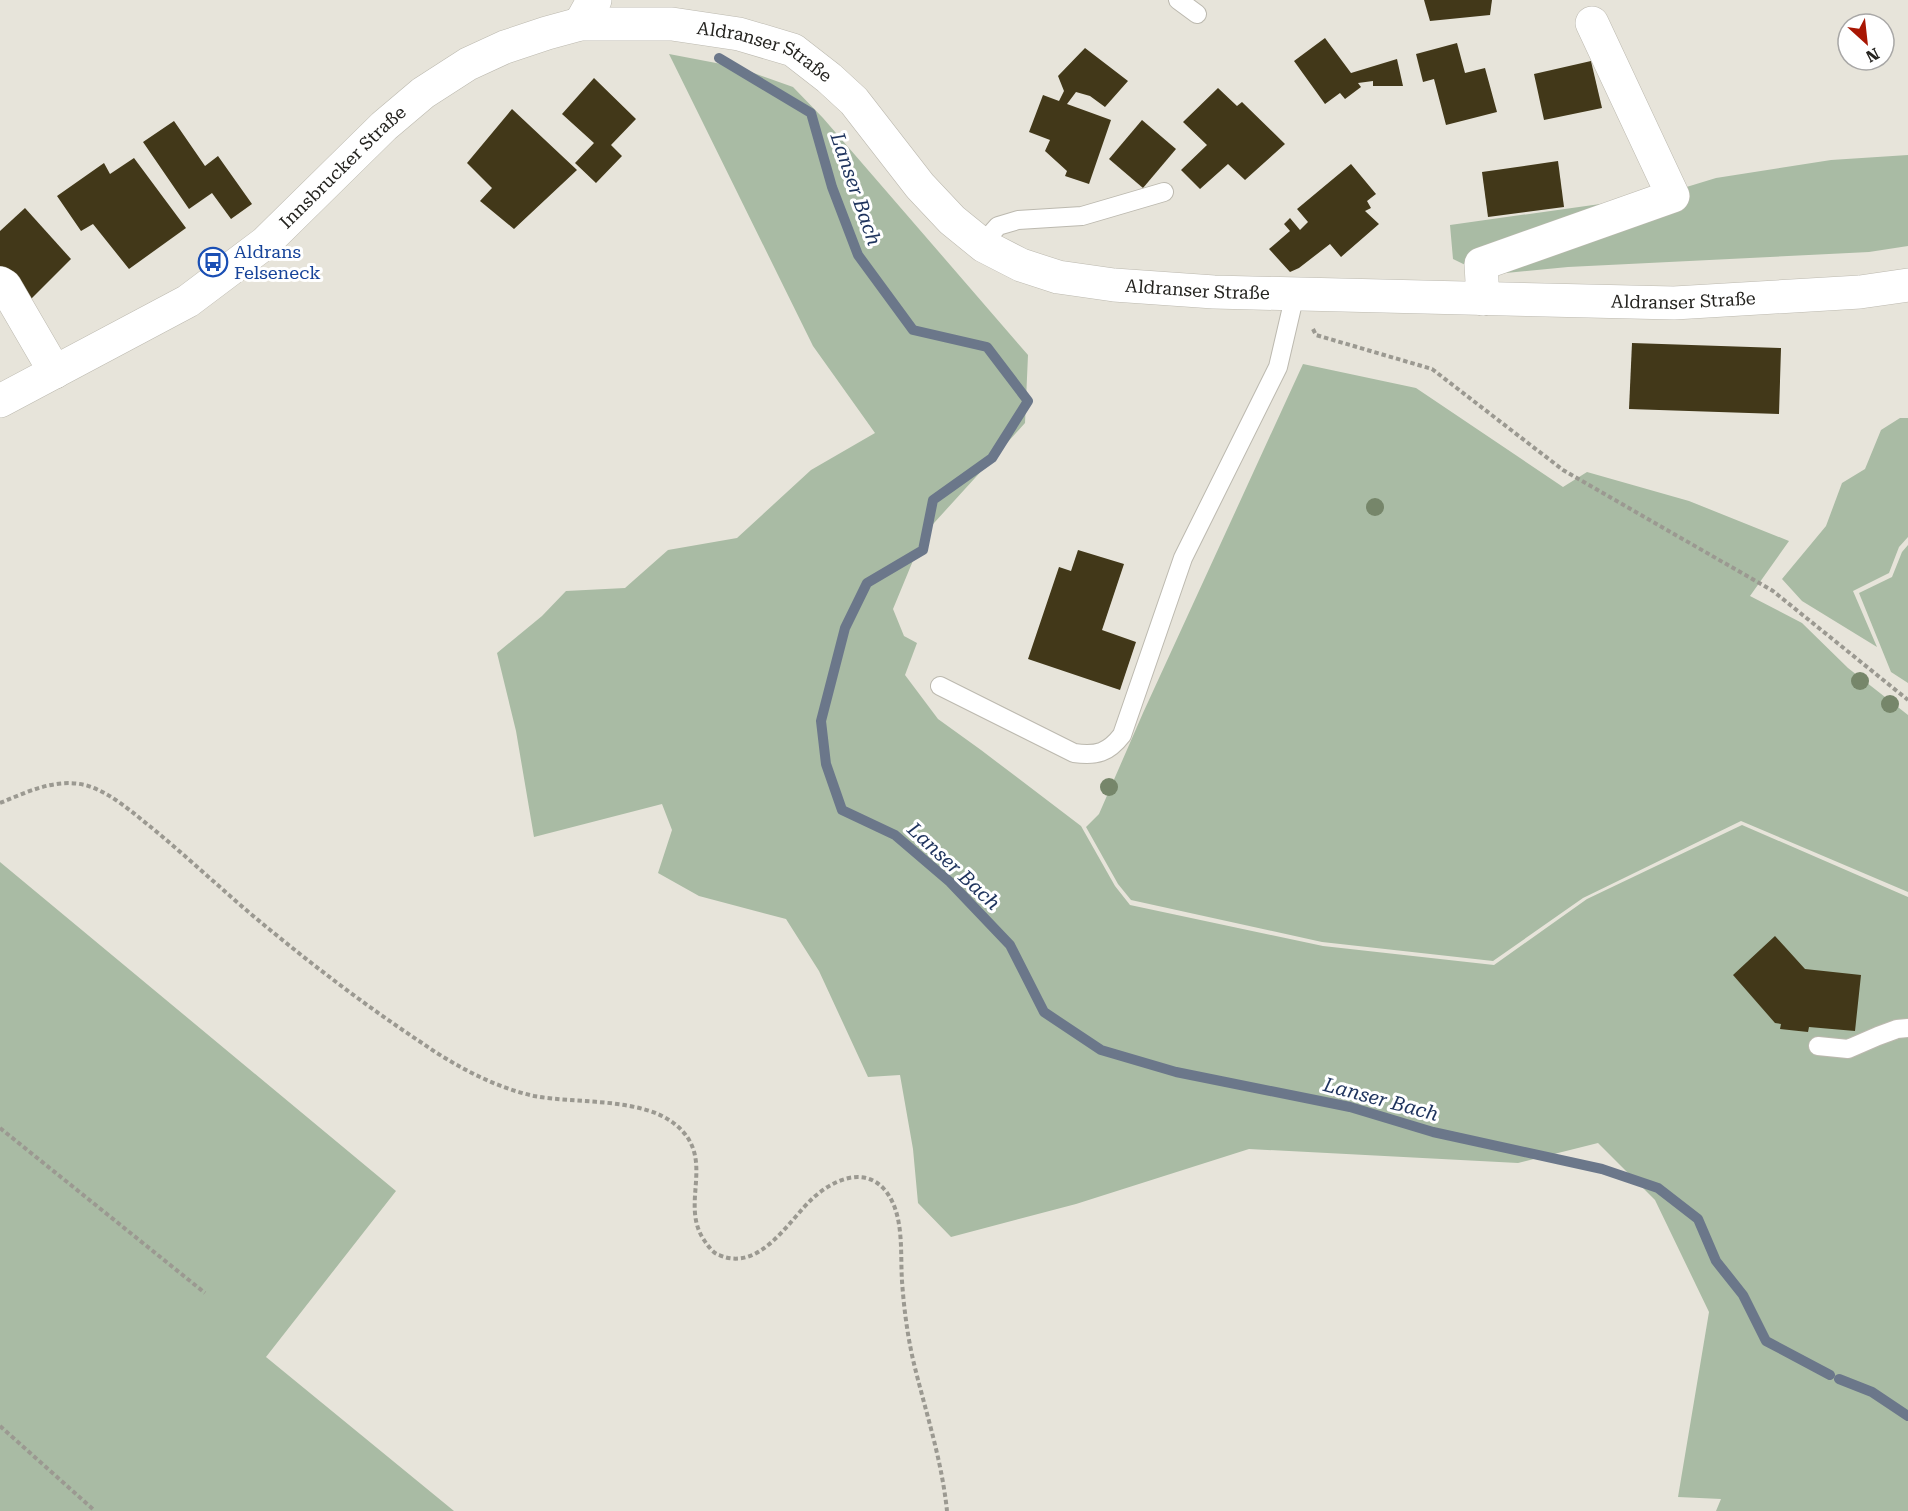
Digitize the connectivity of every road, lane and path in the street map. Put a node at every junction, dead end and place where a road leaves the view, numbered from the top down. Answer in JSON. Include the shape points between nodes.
{"nodes":[{"id":1,"x":1178,"y":0,"type":"edge"},
{"id":2,"x":588,"y":10,"type":"edge"},
{"id":3,"x":1197,"y":14,"type":"dead end"},
{"id":4,"x":1592,"y":23,"type":"dead end"},
{"id":5,"x":1164,"y":192,"type":"dead end"},
{"id":6,"x":982,"y":244,"type":"junction"},
{"id":7,"x":0,"y":283,"type":"edge"},
{"id":8,"x":1908,"y":285,"type":"edge"},
{"id":9,"x":1295,"y":294,"type":"junction"},
{"id":10,"x":1483,"y":299,"type":"junction"},
{"id":11,"x":55,"y":372,"type":"junction"},
{"id":12,"x":0,"y":401,"type":"edge"},
{"id":13,"x":940,"y":686,"type":"dead end"},
{"id":14,"x":1908,"y":700,"type":"edge"},
{"id":15,"x":0,"y":803,"type":"edge"},
{"id":16,"x":1908,"y":1028,"type":"edge"},
{"id":17,"x":1818,"y":1046,"type":"dead end"},
{"id":18,"x":0,"y":1128,"type":"edge"},
{"id":19,"x":205,"y":1293,"type":"dead end"},
{"id":20,"x":0,"y":1426,"type":"edge"},
{"id":21,"x":95,"y":1511,"type":"edge"},
{"id":22,"x":947,"y":1511,"type":"edge"}],
"edges":[{"from":1,"to":3,"type":"lane"},
{"from":2,"to":6,"type":"main road","name":"Aldranser Straße","via":[[739,34],[793,50],[854,101],[920,186]]},
{"from":2,"to":11,"type":"main road","name":"Innsbrucker Straße","via":[[547,33],[468,64],[423,93],[265,243],[188,301]]},
{"from":4,"to":10,"type":"main road","via":[[1673,196],[1481,264]]},
{"from":5,"to":6,"type":"lane","via":[[1082,216],[1018,220],[998,226]]},
{"from":6,"to":9,"type":"main road","name":"Aldranser Straße","via":[[1021,265],[1058,277],[1114,285]]},
{"from":7,"to":11,"type":"main road"},
{"from":8,"to":10,"type":"main road","name":"Aldranser Straße","via":[[1860,292],[1674,303]]},
{"from":9,"to":10,"type":"main road","name":"Aldranser Straße"},
{"from":9,"to":13,"type":"lane","via":[[1278,367],[1184,558],[1122,735],[1115,744],[1092,755],[1074,753]]},
{"from":9,"to":14,"type":"path","via":[[1316,335],[1432,369],[1563,470],[1773,591]]},
{"from":11,"to":12,"type":"main road","name":"Innsbrucker Straße"},
{"from":15,"to":22,"type":"path","via":[[33,789],[64,783],[100,790],[153,829],[283,940],[422,1044],[454,1063],[531,1095],[640,1108],[665,1117],[692,1143],[697,1167],[696,1224],[701,1237],[718,1255],[746,1257],[759,1252],[815,1196],[832,1185],[860,1176],[873,1180],[888,1195],[897,1218],[910,1346],[941,1464]]},
{"from":16,"to":17,"type":"lane","via":[[1848,1049]]},
{"from":18,"to":19,"type":"path"},
{"from":20,"to":21,"type":"path"}]}
